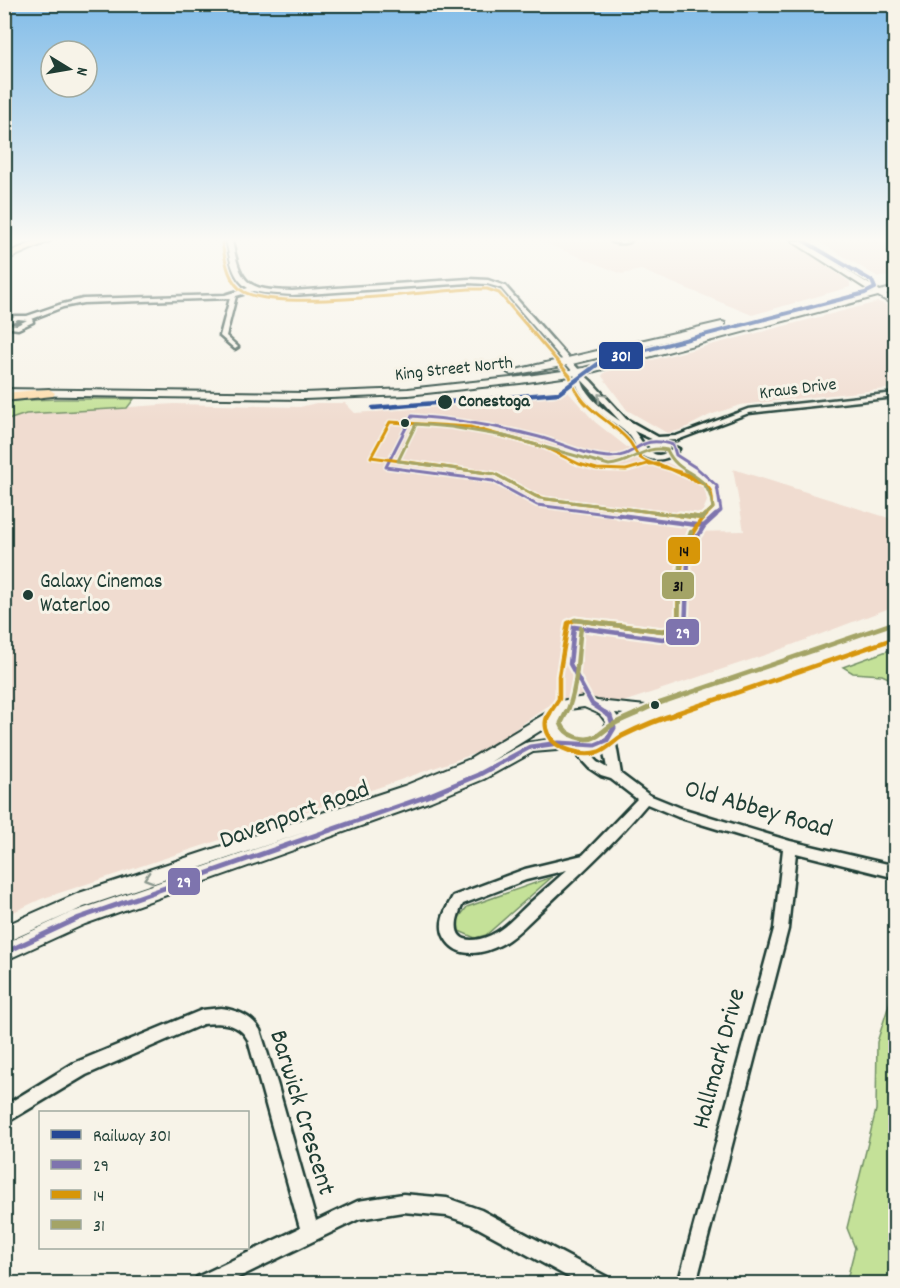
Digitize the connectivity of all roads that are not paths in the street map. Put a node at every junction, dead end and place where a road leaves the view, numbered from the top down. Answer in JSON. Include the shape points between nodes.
{"nodes":[{"id":1,"x":83,"y":301,"type":"edge"},
{"id":2,"x":232,"y":301,"type":"edge"},
{"id":3,"x":516,"y":301,"type":"edge"},
{"id":4,"x":819,"y":301,"type":"edge"},
{"id":5,"x":806,"y":303,"type":"dead end"},
{"id":6,"x":4,"y":324,"type":"edge"},
{"id":7,"x":235,"y":347,"type":"dead end"},
{"id":8,"x":568,"y":362,"type":"junction"},
{"id":9,"x":576,"y":373,"type":"junction"},
{"id":10,"x":4,"y":384,"type":"edge"},
{"id":11,"x":315,"y":388,"type":"junction"},
{"id":12,"x":4,"y":392,"type":"edge"},
{"id":13,"x":49,"y":393,"type":"junction"},
{"id":14,"x":896,"y":394,"type":"edge"},
{"id":15,"x":304,"y":396,"type":"junction"},
{"id":16,"x":4,"y":397,"type":"edge"},
{"id":17,"x":707,"y":428,"type":"junction"},
{"id":18,"x":658,"y":439,"type":"junction"},
{"id":19,"x":640,"y":445,"type":"junction"},
{"id":20,"x":675,"y":449,"type":"junction"},
{"id":21,"x":896,"y":630,"type":"edge"},
{"id":22,"x":599,"y":706,"type":"junction"},
{"id":23,"x":656,"y":711,"type":"junction"},
{"id":24,"x":555,"y":715,"type":"junction"},
{"id":25,"x":611,"y":735,"type":"junction"},
{"id":26,"x":572,"y":744,"type":"junction"},
{"id":27,"x":615,"y":776,"type":"junction"},
{"id":28,"x":645,"y":798,"type":"junction"},
{"id":29,"x":790,"y":846,"type":"junction"},
{"id":30,"x":589,"y":859,"type":"junction"},
{"id":31,"x":896,"y":872,"type":"edge"},
{"id":32,"x":4,"y":935,"type":"edge"},
{"id":33,"x":4,"y":953,"type":"edge"},
{"id":34,"x":4,"y":1116,"type":"edge"},
{"id":35,"x":310,"y":1232,"type":"junction"},
{"id":36,"x":204,"y":1284,"type":"edge"},
{"id":37,"x":600,"y":1284,"type":"edge"},
{"id":38,"x":687,"y":1284,"type":"edge"}],
"edges":[{"from":1,"to":6,"type":"street","via":[[28,318],[31,321],[23,326],[13,328]]},
{"from":2,"to":7,"type":"street","via":[[223,336]]},
{"from":3,"to":8,"type":"street"},
{"from":4,"to":9,"type":"main road","name":"King Street North"},
{"from":5,"to":8,"type":"main road","name":"King Street North"},
{"from":8,"to":9,"type":"street"},
{"from":8,"to":11,"type":"main road","name":"King Street North","via":[[440,381]]},
{"from":9,"to":15,"type":"main road","name":"King Street North","via":[[440,389]]},
{"from":18,"to":9,"type":"street","one_way":true,"via":[[625,422]]},
{"from":9,"to":19,"type":"street","via":[[579,386],[598,409],[633,434]]},
{"from":10,"to":11,"type":"main road","name":"King Street North"},
{"from":11,"to":15,"type":"main road"},
{"from":12,"to":13,"type":"main road","name":"King Street North"},
{"from":13,"to":15,"type":"main road","name":"King Street North"},
{"from":13,"to":16,"type":"highway"},
{"from":14,"to":17,"type":"street","name":"Kraus Drive","via":[[761,409],[728,417]]},
{"from":17,"to":18,"type":"street","name":"Kraus Drive","via":[[678,438]]},
{"from":17,"to":20,"type":"street","name":"Kraus Drive"},
{"from":18,"to":19,"type":"street","name":"Kraus Drive","via":[[645,440]]},
{"from":18,"to":20,"type":"street","via":[[671,443]]},
{"from":19,"to":20,"type":"street","via":[[644,452],[657,457],[669,456]]},
{"from":21,"to":23,"type":"main road"},
{"from":22,"to":23,"type":"main road"},
{"from":22,"to":24,"type":"main road","via":[[571,703]]},
{"from":22,"to":25,"type":"main road","via":[[613,722]]},
{"from":23,"to":25,"type":"main road","via":[[647,720]]},
{"from":24,"to":26,"type":"main road","via":[[557,733]]},
{"from":24,"to":32,"type":"main road","name":"Davenport Road","one_way":true,"via":[[475,763],[410,790],[79,901]]},
{"from":25,"to":26,"type":"main road","via":[[595,746]]},
{"from":25,"to":27,"type":"street","via":[[609,746]]},
{"from":26,"to":27,"type":"street","name":"Old Abbey Road","via":[[593,765]]},
{"from":26,"to":33,"type":"main road","name":"Davenport Road","via":[[530,747],[425,797],[79,918]]},
{"from":27,"to":28,"type":"street","name":"Old Abbey Road"},
{"from":28,"to":29,"type":"street","name":"Old Abbey Road"},
{"from":28,"to":30,"type":"street"},
{"from":29,"to":31,"type":"street","name":"Old Abbey Road"},
{"from":29,"to":38,"type":"street","name":"Hallmark Drive","via":[[781,929]]},
{"from":30,"to":30,"type":"street","via":[[525,875],[458,900],[447,921],[449,935],[459,944],[476,948],[496,940]]},
{"from":34,"to":35,"type":"street","name":"Barwick Crescent","via":[[81,1069],[202,1017],[230,1017],[252,1030]]},
{"from":35,"to":36,"type":"street"},
{"from":35,"to":37,"type":"street","via":[[358,1210],[403,1203],[447,1207],[500,1228]]}]}
